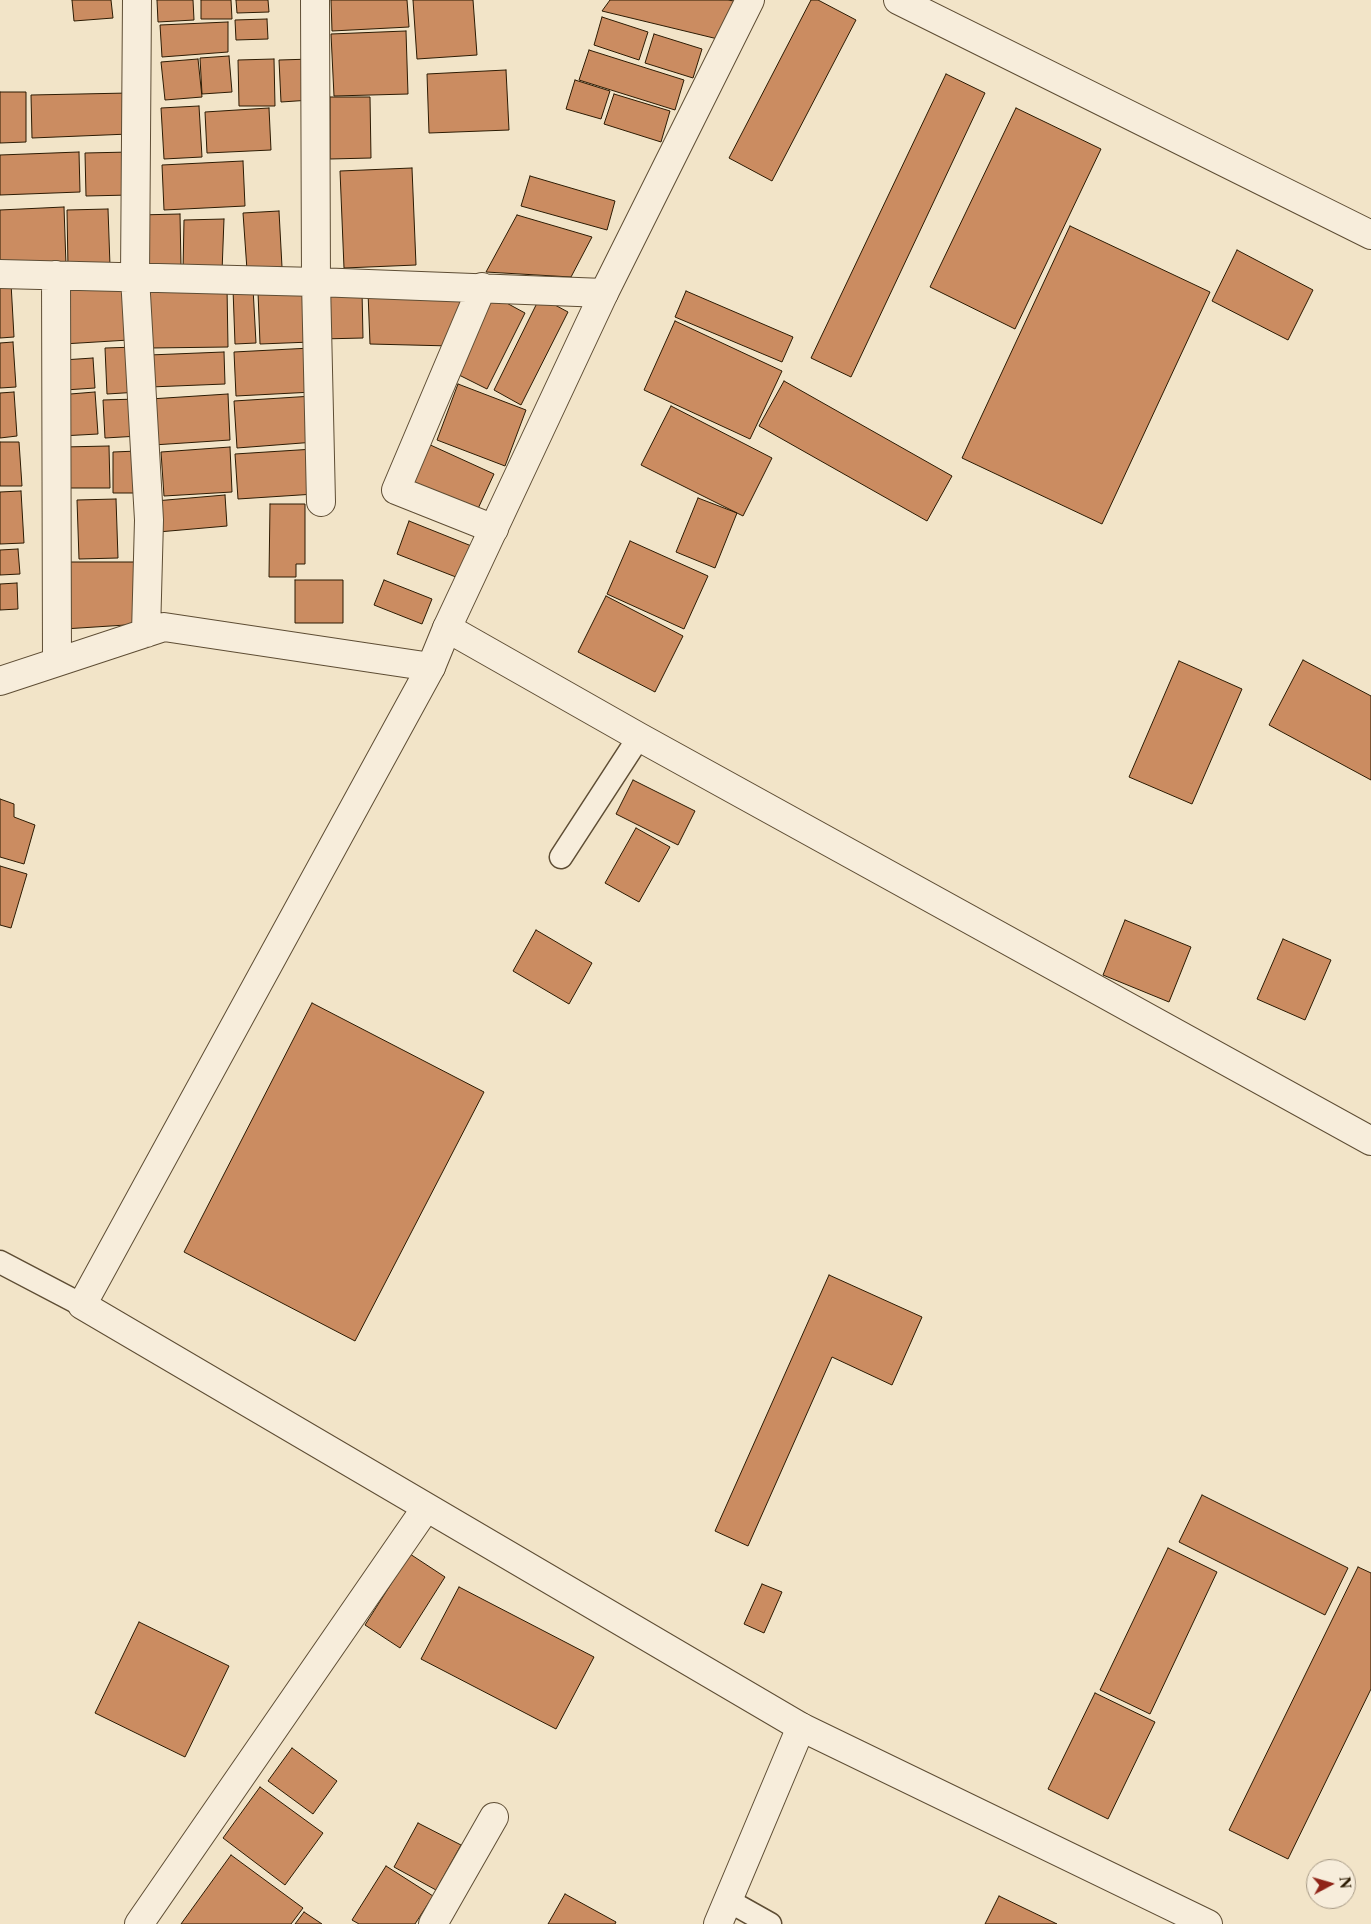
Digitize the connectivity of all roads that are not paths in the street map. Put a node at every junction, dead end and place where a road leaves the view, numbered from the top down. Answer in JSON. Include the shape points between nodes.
{"nodes":[{"id":1,"x":137,"y":0,"type":"edge"},
{"id":2,"x":315,"y":0,"type":"edge"},
{"id":3,"x":750,"y":0,"type":"edge"},
{"id":4,"x":898,"y":0,"type":"edge"},
{"id":5,"x":1371,"y":235,"type":"edge"},
{"id":6,"x":0,"y":274,"type":"edge"},
{"id":7,"x":56,"y":275,"type":"junction"},
{"id":8,"x":135,"y":277,"type":"junction"},
{"id":9,"x":316,"y":282,"type":"junction"},
{"id":10,"x":482,"y":287,"type":"junction"},
{"id":11,"x":604,"y":293,"type":"junction"},
{"id":12,"x":321,"y":502,"type":"dead end"},
{"id":13,"x":494,"y":529,"type":"junction"},
{"id":14,"x":447,"y":628,"type":"junction"},
{"id":15,"x":146,"y":633,"type":"junction"},
{"id":16,"x":57,"y":662,"type":"junction"},
{"id":17,"x":432,"y":667,"type":"junction"},
{"id":18,"x":0,"y":681,"type":"edge"},
{"id":19,"x":639,"y":737,"type":"junction"},
{"id":20,"x":561,"y":858,"type":"dead end"},
{"id":21,"x":1371,"y":1141,"type":"edge"},
{"id":22,"x":0,"y":1262,"type":"edge"},
{"id":23,"x":82,"y":1305,"type":"junction"},
{"id":24,"x":426,"y":1508,"type":"junction"},
{"id":25,"x":801,"y":1727,"type":"junction"},
{"id":26,"x":494,"y":1817,"type":"dead end"},
{"id":27,"x":723,"y":1913,"type":"edge"},
{"id":28,"x":139,"y":1924,"type":"edge"},
{"id":29,"x":433,"y":1924,"type":"edge"},
{"id":30,"x":770,"y":1924,"type":"edge"},
{"id":31,"x":1208,"y":1924,"type":"edge"}],
"edges":[{"from":1,"to":8,"type":"street"},
{"from":2,"to":9,"type":"street"},
{"from":3,"to":11,"type":"street"},
{"from":4,"to":5,"type":"street"},
{"from":6,"to":7,"type":"street"},
{"from":7,"to":8,"type":"street"},
{"from":7,"to":16,"type":"street"},
{"from":8,"to":9,"type":"street"},
{"from":8,"to":15,"type":"street","via":[[149,520]]},
{"from":9,"to":10,"type":"street"},
{"from":9,"to":12,"type":"street"},
{"from":10,"to":11,"type":"street"},
{"from":10,"to":13,"type":"street","via":[[396,490]]},
{"from":11,"to":13,"type":"street"},
{"from":13,"to":14,"type":"street"},
{"from":14,"to":17,"type":"street"},
{"from":14,"to":19,"type":"street"},
{"from":15,"to":16,"type":"street"},
{"from":15,"to":17,"type":"street","via":[[164,627]]},
{"from":16,"to":18,"type":"street"},
{"from":17,"to":23,"type":"street"},
{"from":19,"to":20,"type":"lane"},
{"from":19,"to":21,"type":"street"},
{"from":22,"to":23,"type":"lane"},
{"from":23,"to":24,"type":"street"},
{"from":24,"to":25,"type":"street"},
{"from":24,"to":28,"type":"street"},
{"from":25,"to":27,"type":"street"},
{"from":25,"to":31,"type":"street"},
{"from":26,"to":29,"type":"street"},
{"from":27,"to":30,"type":"lane"}]}
